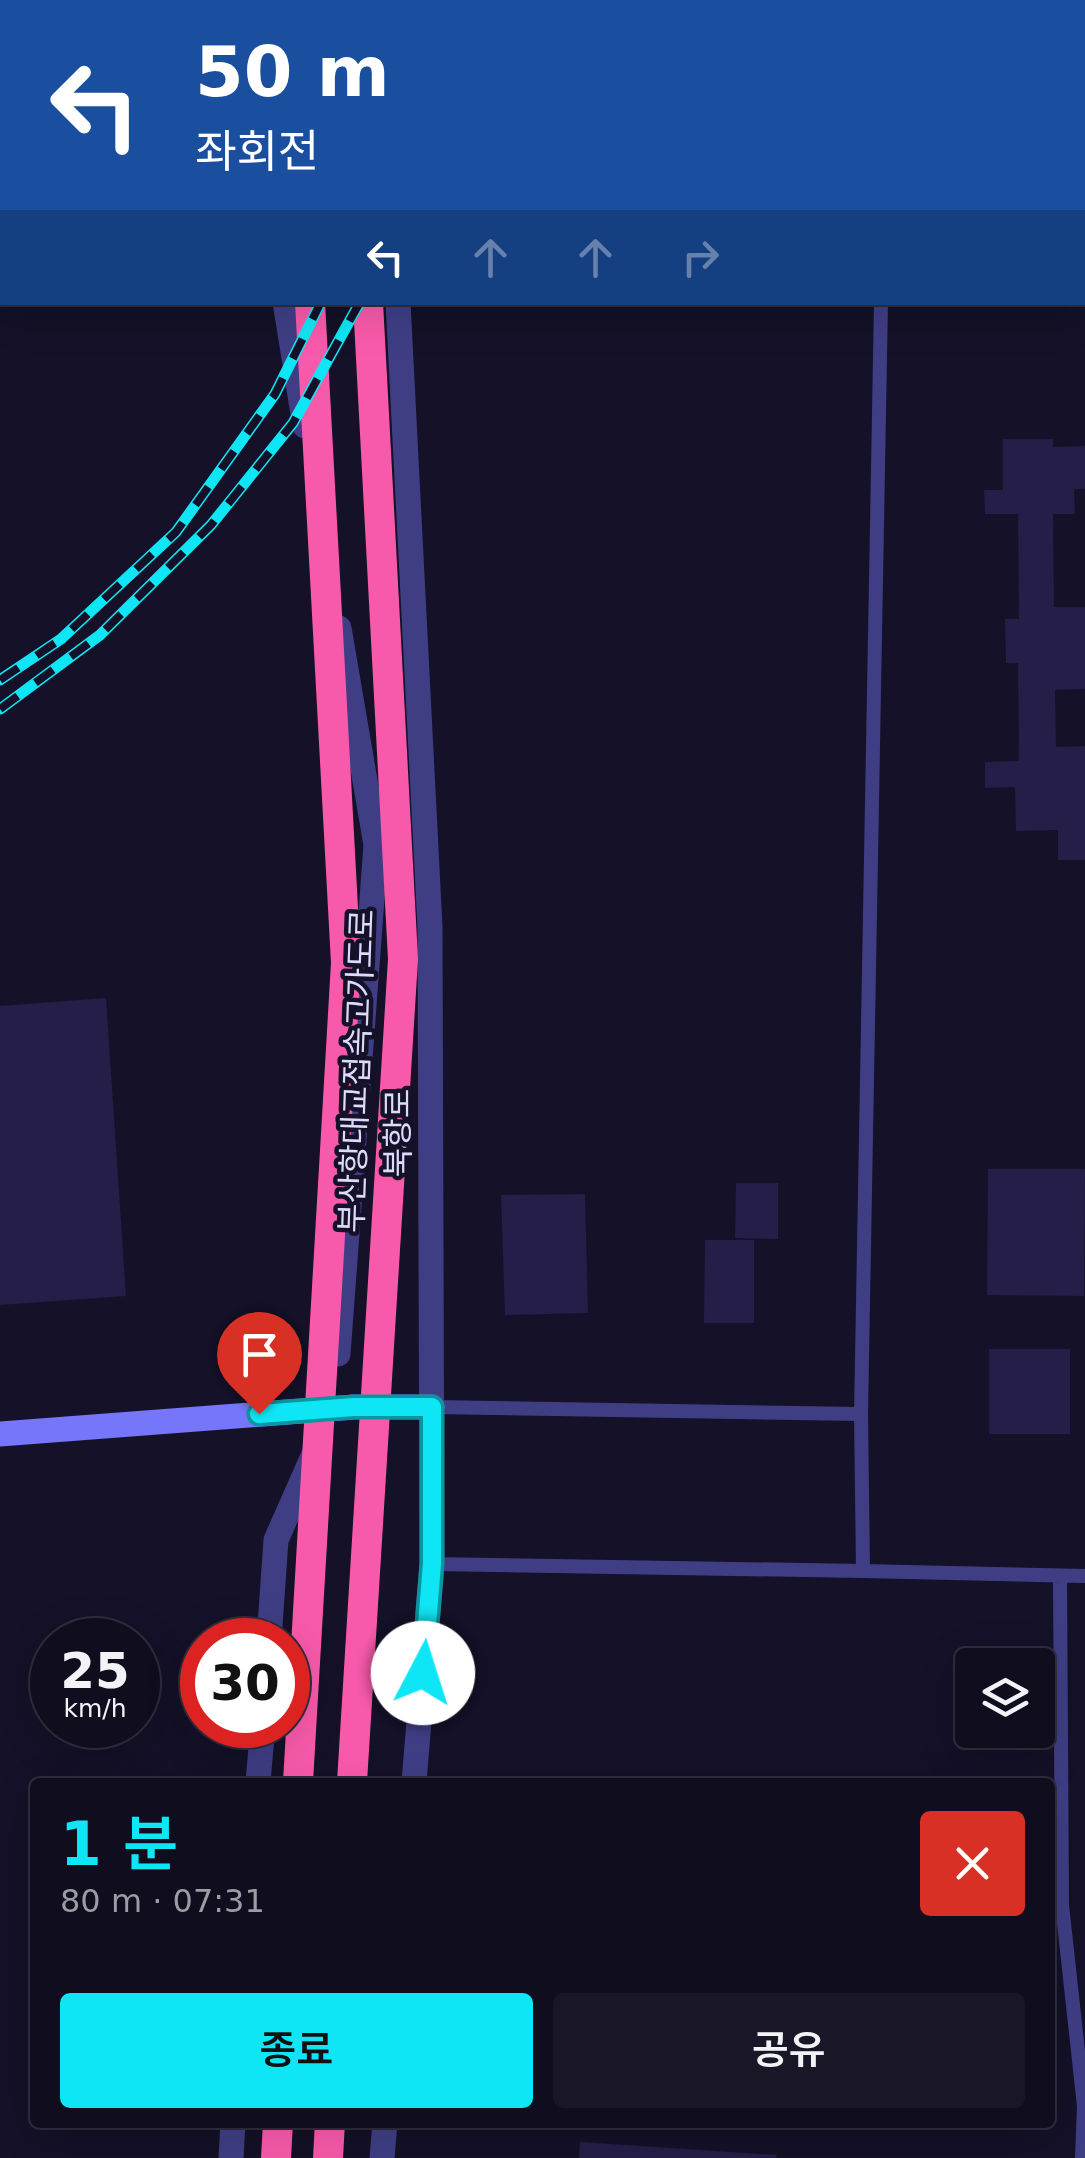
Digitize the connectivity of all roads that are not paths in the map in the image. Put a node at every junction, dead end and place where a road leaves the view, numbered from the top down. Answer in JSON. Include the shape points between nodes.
{"nodes":[{"id":1,"x":286,"y":305,"type":"edge"},
{"id":2,"x":310,"y":305,"type":"edge"},
{"id":3,"x":368,"y":305,"type":"edge"},
{"id":4,"x":398,"y":305,"type":"edge"},
{"id":5,"x":881,"y":305,"type":"edge"},
{"id":6,"x":432,"y":1407,"type":"junction"},
{"id":7,"x":334,"y":1408,"type":"junction"},
{"id":8,"x":861,"y":1414,"type":"junction"},
{"id":9,"x":0,"y":1434,"type":"edge"},
{"id":10,"x":432,"y":1564,"type":"junction"},
{"id":11,"x":863,"y":1571,"type":"junction"},
{"id":12,"x":1060,"y":1576,"type":"junction"},
{"id":13,"x":1085,"y":1576,"type":"edge"},
{"id":14,"x":271,"y":1618,"type":"edge"},
{"id":15,"x":261,"y":1748,"type":"edge"},
{"id":16,"x":258,"y":1778,"type":"edge"},
{"id":17,"x":298,"y":1778,"type":"edge"},
{"id":18,"x":352,"y":1778,"type":"edge"},
{"id":19,"x":414,"y":1778,"type":"edge"},
{"id":20,"x":232,"y":2128,"type":"edge"},
{"id":21,"x":278,"y":2128,"type":"edge"},
{"id":22,"x":330,"y":2128,"type":"edge"},
{"id":23,"x":384,"y":2128,"type":"edge"},
{"id":24,"x":230,"y":2158,"type":"edge"},
{"id":25,"x":276,"y":2158,"type":"edge"},
{"id":26,"x":328,"y":2158,"type":"edge"},
{"id":27,"x":382,"y":2158,"type":"edge"},
{"id":28,"x":1082,"y":2158,"type":"edge"}],
"edges":[{"from":1,"to":7,"type":"street","name":"북항로","via":[[376,845]]},
{"from":2,"to":17,"type":"highway","name":"부산항대교접속고가도로","via":[[346,964]]},
{"from":3,"to":18,"type":"highway","name":"부산항대교접속고가도로","via":[[403,959]]},
{"from":4,"to":6,"type":"street","name":"북항로","via":[[430,927]]},
{"from":5,"to":8,"type":"lane"},
{"from":6,"to":7,"type":"street"},
{"from":6,"to":8,"type":"lane"},
{"from":6,"to":10,"type":"street","name":"북항로"},
{"from":7,"to":9,"type":"street"},
{"from":7,"to":14,"type":"street","name":"북항로","via":[[276,1540]]},
{"from":8,"to":11,"type":"lane"},
{"from":10,"to":11,"type":"lane"},
{"from":10,"to":19,"type":"street","name":"북항로"},
{"from":11,"to":12,"type":"lane"},
{"from":12,"to":13,"type":"lane"},
{"from":12,"to":28,"type":"lane","via":[[1062,1905],[1084,2106]]},
{"from":15,"to":16,"type":"street"},
{"from":20,"to":24,"type":"street"},
{"from":21,"to":25,"type":"highway"},
{"from":22,"to":26,"type":"highway"},
{"from":23,"to":27,"type":"street"}]}
